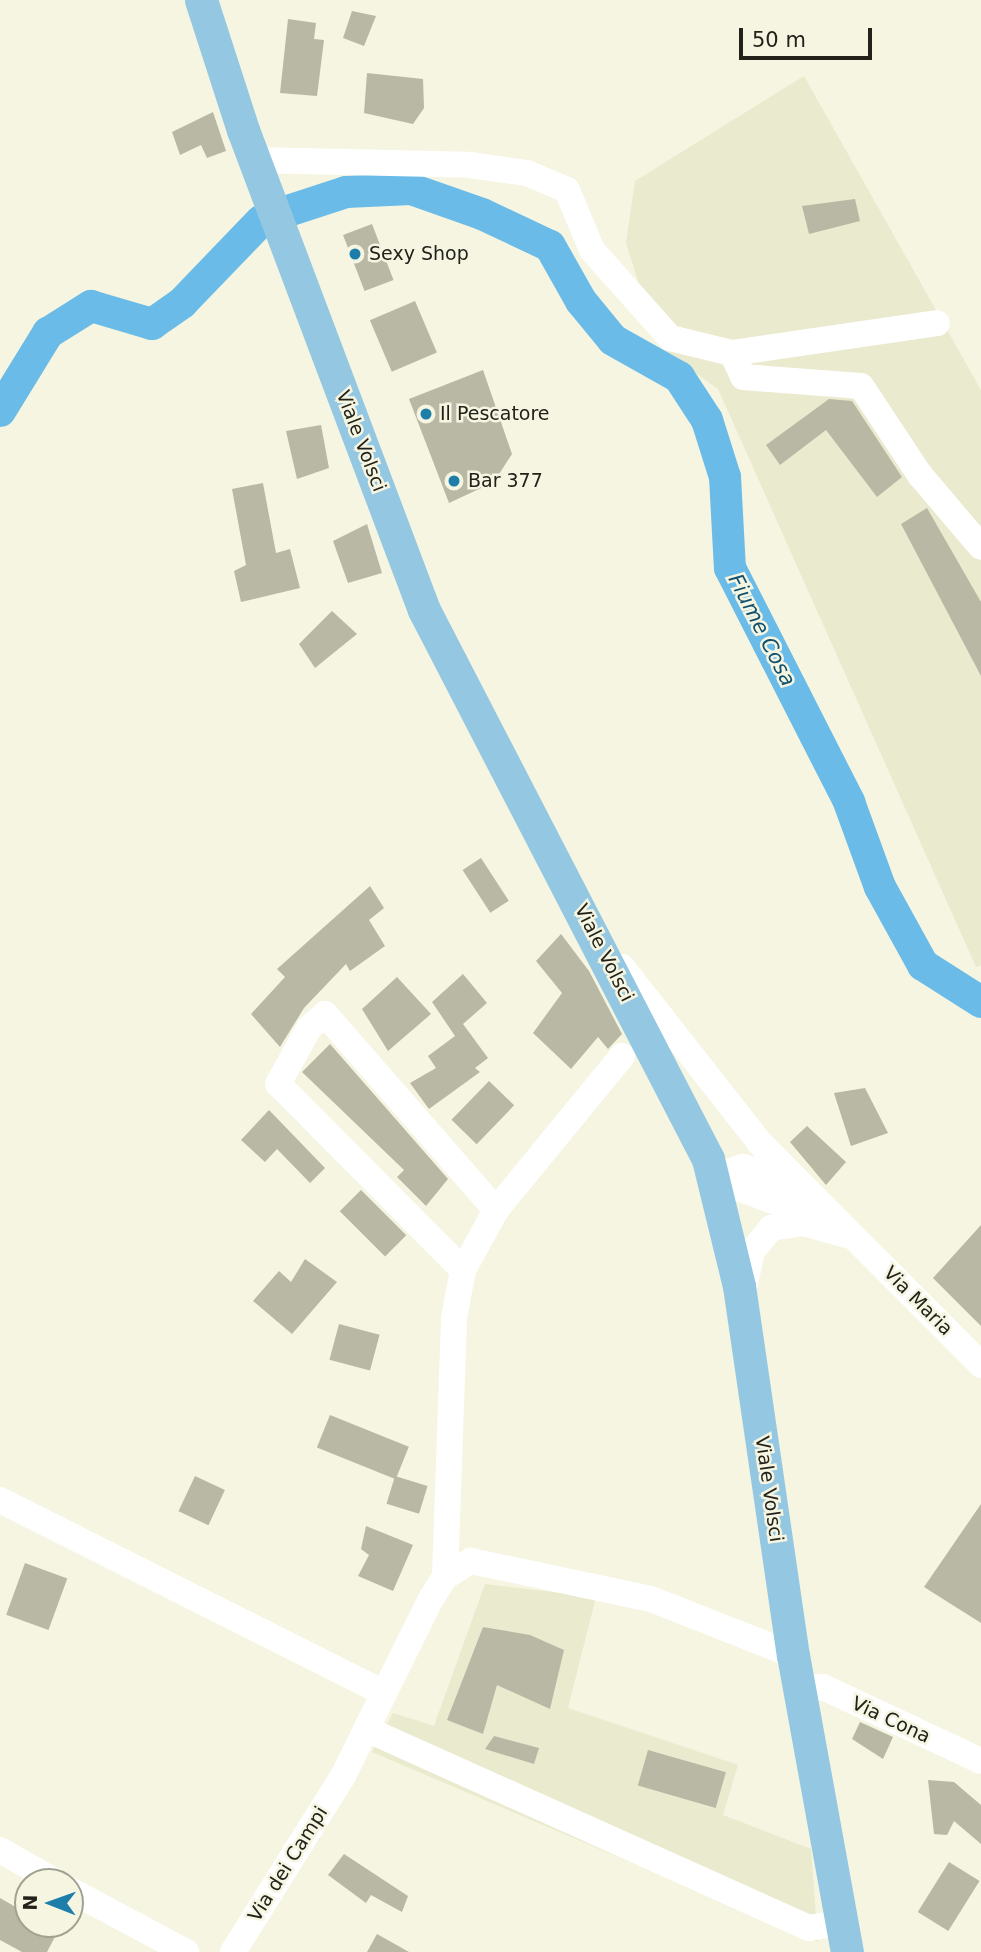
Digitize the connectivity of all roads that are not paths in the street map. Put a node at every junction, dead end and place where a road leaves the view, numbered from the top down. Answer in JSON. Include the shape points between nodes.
{"nodes":[{"id":1,"x":198,"y":5,"type":"edge"},
{"id":2,"x":254,"y":160,"type":"junction"},
{"id":3,"x":937,"y":323,"type":"dead end"},
{"id":4,"x":732,"y":353,"type":"junction"},
{"id":5,"x":981,"y":547,"type":"edge"},
{"id":6,"x":589,"y":923,"type":"junction"},
{"id":7,"x":622,"y":1055,"type":"dead end"},
{"id":8,"x":712,"y":1178,"type":"junction"},
{"id":9,"x":812,"y":1196,"type":"junction"},
{"id":10,"x":496,"y":1210,"type":"junction"},
{"id":11,"x":854,"y":1239,"type":"junction"},
{"id":12,"x":463,"y":1270,"type":"junction"},
{"id":13,"x":741,"y":1304,"type":"junction"},
{"id":14,"x":981,"y":1365,"type":"edge"},
{"id":15,"x":0,"y":1500,"type":"edge"},
{"id":16,"x":446,"y":1577,"type":"junction"},
{"id":17,"x":793,"y":1655,"type":"junction"},
{"id":18,"x":799,"y":1688,"type":"junction"},
{"id":19,"x":384,"y":1693,"type":"junction"},
{"id":20,"x":366,"y":1729,"type":"junction"},
{"id":21,"x":981,"y":1761,"type":"edge"},
{"id":22,"x":0,"y":1850,"type":"edge"},
{"id":23,"x":32,"y":1868,"type":"edge"},
{"id":24,"x":84,"y":1897,"type":"edge"},
{"id":25,"x":845,"y":1937,"type":"edge"},
{"id":26,"x":186,"y":1952,"type":"edge"},
{"id":27,"x":233,"y":1952,"type":"edge"}],
"edges":[{"from":1,"to":2,"type":"main road","name":"Viale Volsci"},
{"from":2,"to":4,"type":"street","via":[[469,165],[527,173],[567,190],[592,250],[670,338]]},
{"from":2,"to":6,"type":"main road","name":"Viale Volsci","via":[[424,610]]},
{"from":3,"to":4,"type":"street"},
{"from":4,"to":5,"type":"street","via":[[743,377],[861,386],[920,475]]},
{"from":6,"to":8,"type":"main road","name":"Viale Volsci"},
{"from":6,"to":9,"type":"street","via":[[696,1069]]},
{"from":7,"to":10,"type":"street"},
{"from":8,"to":9,"type":"street","via":[[743,1167],[764,1168]]},
{"from":8,"to":11,"type":"street","via":[[796,1205]]},
{"from":8,"to":13,"type":"main road","name":"Viale Volsci"},
{"from":9,"to":11,"type":"street"},
{"from":10,"to":12,"type":"street"},
{"from":10,"to":12,"type":"street","via":[[325,1014],[309,1028],[278,1084]]},
{"from":11,"to":13,"type":"street","via":[[803,1223],[771,1228],[752,1251]]},
{"from":11,"to":14,"type":"street","name":"Via Maria"},
{"from":12,"to":16,"type":"street","via":[[454,1318]]},
{"from":13,"to":17,"type":"main road","name":"Viale Volsci"},
{"from":15,"to":19,"type":"street"},
{"from":16,"to":17,"type":"street","via":[[471,1561],[651,1599]]},
{"from":16,"to":19,"type":"street","name":"Via dei Campi"},
{"from":17,"to":18,"type":"main road","name":"Viale Volsci"},
{"from":18,"to":21,"type":"street","name":"Via Cona","via":[[823,1687]]},
{"from":18,"to":25,"type":"main road","name":"Viale Volsci"},
{"from":19,"to":20,"type":"street","name":"Via dei Campi"},
{"from":20,"to":25,"type":"street","via":[[809,1928]]},
{"from":20,"to":27,"type":"street","name":"Via dei Campi","via":[[343,1776]]},
{"from":22,"to":23,"type":"street"},
{"from":24,"to":26,"type":"street"}]}
